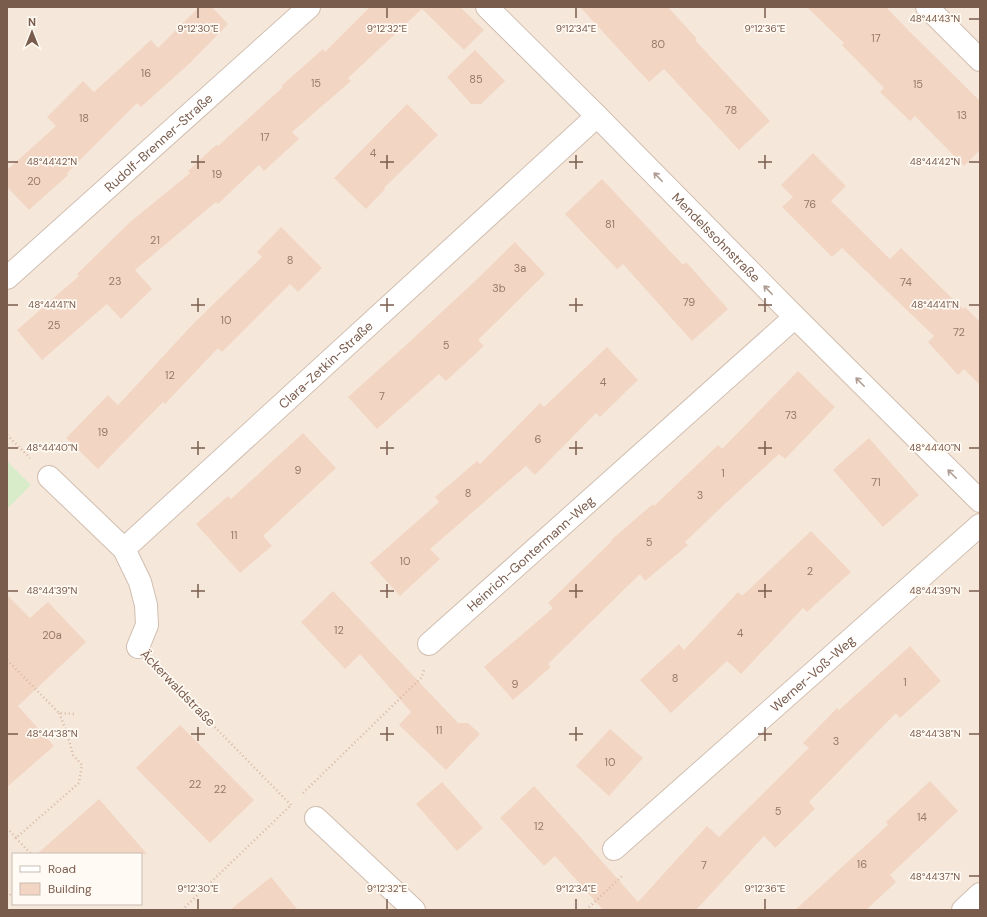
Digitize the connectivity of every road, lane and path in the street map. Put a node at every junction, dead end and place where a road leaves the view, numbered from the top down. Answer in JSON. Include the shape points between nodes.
{"nodes":[{"id":1,"x":309,"y":7,"type":"edge"},
{"id":2,"x":487,"y":7,"type":"edge"},
{"id":3,"x":927,"y":7,"type":"edge"},
{"id":4,"x":980,"y":60,"type":"edge"},
{"id":5,"x":597,"y":116,"type":"junction"},
{"id":6,"x":7,"y":278,"type":"edge"},
{"id":7,"x":795,"y":317,"type":"junction"},
{"id":8,"x":7,"y":435,"type":"edge"},
{"id":9,"x":49,"y":477,"type":"joint"},
{"id":10,"x":980,"y":501,"type":"edge"},
{"id":11,"x":980,"y":525,"type":"edge"},
{"id":12,"x":124,"y":549,"type":"junction"},
{"id":13,"x":428,"y":644,"type":"joint"},
{"id":14,"x":138,"y":647,"type":"joint"},
{"id":15,"x":7,"y":660,"type":"edge"},
{"id":16,"x":59,"y":713,"type":"junction"},
{"id":17,"x":75,"y":714,"type":"dead end"},
{"id":18,"x":302,"y":794,"type":"dead end"},
{"id":19,"x":296,"y":799,"type":"dead end"},
{"id":20,"x":290,"y":805,"type":"junction"},
{"id":21,"x":316,"y":818,"type":"joint"},
{"id":22,"x":7,"y":828,"type":"edge"},
{"id":23,"x":16,"y":838,"type":"junction"},
{"id":24,"x":614,"y":849,"type":"joint"},
{"id":25,"x":30,"y":853,"type":"edge"},
{"id":26,"x":980,"y":894,"type":"edge"},
{"id":27,"x":182,"y":910,"type":"edge"},
{"id":28,"x":414,"y":910,"type":"edge"},
{"id":29,"x":586,"y":910,"type":"edge"},
{"id":30,"x":963,"y":910,"type":"edge"}],
"edges":[{"from":1,"to":6,"type":"street","name":"Rudolf-Brenner-Straße"},
{"from":2,"to":5,"type":"street","name":"Mendelssohnstraße"},
{"from":3,"to":4,"type":"street"},
{"from":7,"to":5,"type":"street","name":"Mendelssohnstraße","one_way":true},
{"from":5,"to":12,"type":"street","name":"Clara-Zetkin-Straße"},
{"from":10,"to":7,"type":"street","name":"Mendelssohnstraße","one_way":true},
{"from":7,"to":13,"type":"street","name":"Heinrich-Gontermann-Weg"},
{"from":8,"to":9,"type":"path"},
{"from":9,"to":12,"type":"street","name":"Äckerwaldstraße"},
{"from":11,"to":24,"type":"street","name":"Werner-Voß-Weg"},
{"from":12,"to":14,"type":"street","name":"Äckerwaldstraße","via":[[140,582],[146,605],[147,625]]},
{"from":13,"to":18,"type":"path","via":[[422,677]]},
{"from":14,"to":20,"type":"path","name":"Äckerwaldstraße"},
{"from":15,"to":16,"type":"path"},
{"from":16,"to":17,"type":"path"},
{"from":16,"to":23,"type":"path","via":[[74,755],[82,765],[79,783]]},
{"from":19,"to":20,"type":"path"},
{"from":20,"to":21,"type":"path","name":"Äckerwaldstraße"},
{"from":20,"to":27,"type":"path"},
{"from":21,"to":28,"type":"street"},
{"from":22,"to":23,"type":"path"},
{"from":23,"to":25,"type":"path"},
{"from":24,"to":29,"type":"path","via":[[624,874]]},
{"from":26,"to":30,"type":"street"}]}
